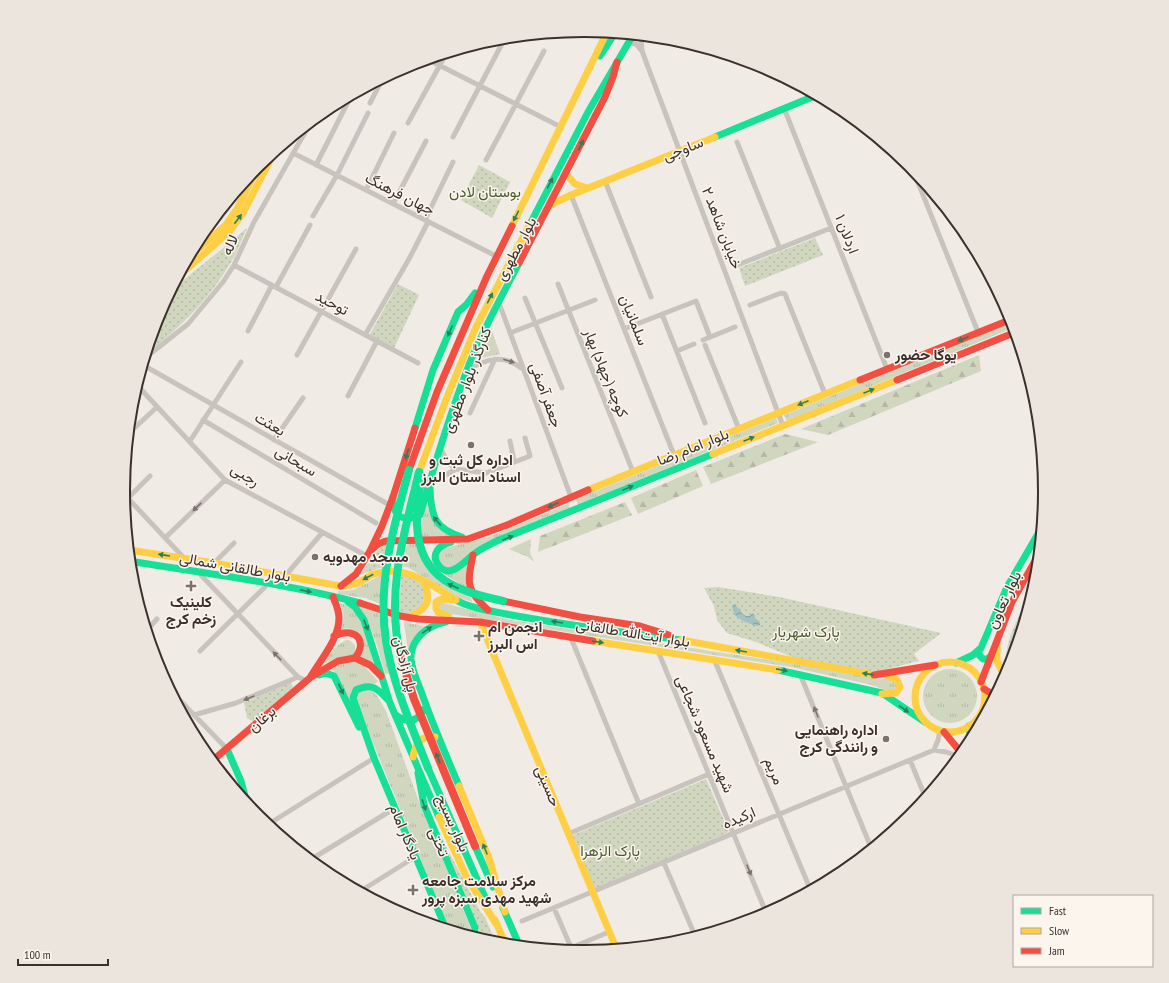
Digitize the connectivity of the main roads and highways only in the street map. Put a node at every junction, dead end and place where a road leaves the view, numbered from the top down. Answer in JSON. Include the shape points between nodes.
{"nodes":[{"id":1,"x":604,"y":38,"type":"edge"},
{"id":2,"x":612,"y":38,"type":"edge"},
{"id":3,"x":629,"y":40,"type":"edge"},
{"id":4,"x":617,"y":62,"type":"junction"},
{"id":5,"x":584,"y":81,"type":"junction"},
{"id":6,"x":811,"y":97,"type":"edge"},
{"id":7,"x":267,"y":166,"type":"edge"},
{"id":8,"x":566,"y":174,"type":"junction"},
{"id":9,"x":249,"y":186,"type":"edge"},
{"id":10,"x":587,"y":188,"type":"junction"},
{"id":11,"x":550,"y":205,"type":"junction"},
{"id":12,"x":204,"y":244,"type":"edge"},
{"id":13,"x":190,"y":266,"type":"edge"},
{"id":14,"x":487,"y":276,"type":"junction"},
{"id":15,"x":1005,"y":322,"type":"edge"},
{"id":16,"x":1011,"y":334,"type":"edge"},
{"id":17,"x":409,"y":470,"type":"joint"},
{"id":18,"x":419,"y":472,"type":"junction"},
{"id":19,"x":430,"y":485,"type":"junction"},
{"id":20,"x":394,"y":497,"type":"junction"},
{"id":21,"x":1036,"y":536,"type":"edge"},
{"id":22,"x":468,"y":539,"type":"junction"},
{"id":23,"x":134,"y":551,"type":"edge"},
{"id":24,"x":368,"y":553,"type":"junction"},
{"id":25,"x":473,"y":555,"type":"junction"},
{"id":26,"x":136,"y":562,"type":"edge"},
{"id":27,"x":1033,"y":565,"type":"edge"},
{"id":28,"x":424,"y":582,"type":"junction"},
{"id":29,"x":340,"y":586,"type":"junction"},
{"id":30,"x":337,"y":597,"type":"junction"},
{"id":31,"x":460,"y":603,"type":"junction"},
{"id":32,"x":488,"y":610,"type":"junction"},
{"id":33,"x":408,"y":617,"type":"junction"},
{"id":34,"x":459,"y":620,"type":"junction"},
{"id":35,"x":480,"y":622,"type":"junction"},
{"id":36,"x":334,"y":636,"type":"junction"},
{"id":37,"x":996,"y":642,"type":"junction"},
{"id":38,"x":698,"y":643,"type":"junction"},
{"id":39,"x":979,"y":651,"type":"junction"},
{"id":40,"x":990,"y":657,"type":"junction"},
{"id":41,"x":355,"y":658,"type":"junction"},
{"id":42,"x":956,"y":663,"type":"junction"},
{"id":43,"x":934,"y":665,"type":"junction"},
{"id":44,"x":1002,"y":671,"type":"edge"},
{"id":45,"x":884,"y":674,"type":"junction"},
{"id":46,"x":383,"y":677,"type":"junction"},
{"id":47,"x":308,"y":679,"type":"junction"},
{"id":48,"x":982,"y":685,"type":"junction"},
{"id":49,"x":992,"y":693,"type":"edge"},
{"id":50,"x":882,"y":694,"type":"junction"},
{"id":51,"x":424,"y":701,"type":"junction"},
{"id":52,"x":390,"y":703,"type":"junction"},
{"id":53,"x":394,"y":711,"type":"junction"},
{"id":54,"x":924,"y":722,"type":"junction"},
{"id":55,"x":976,"y":722,"type":"edge"},
{"id":56,"x":972,"y":724,"type":"junction"},
{"id":57,"x":972,"y":729,"type":"edge"},
{"id":58,"x":942,"y":732,"type":"junction"},
{"id":59,"x":442,"y":743,"type":"junction"},
{"id":60,"x":227,"y":749,"type":"junction"},
{"id":61,"x":958,"y":750,"type":"edge"},
{"id":62,"x":216,"y":757,"type":"edge"},
{"id":63,"x":413,"y":757,"type":"junction"},
{"id":64,"x":374,"y":758,"type":"junction"},
{"id":65,"x":417,"y":767,"type":"junction"},
{"id":66,"x":428,"y":768,"type":"joint"},
{"id":67,"x":244,"y":792,"type":"edge"},
{"id":68,"x":475,"y":846,"type":"joint"},
{"id":69,"x":505,"y":912,"type":"junction"},
{"id":70,"x":444,"y":924,"type":"edge"},
{"id":71,"x":497,"y":925,"type":"junction"},
{"id":72,"x":475,"y":933,"type":"edge"},
{"id":73,"x":503,"y":938,"type":"edge"},
{"id":74,"x":517,"y":941,"type":"edge"},
{"id":75,"x":615,"y":945,"type":"edge"}],
"edges":[{"from":1,"to":5,"type":"main road","name":"بلوار مطهری"},
{"from":2,"to":5,"type":"main road"},
{"from":3,"to":4,"type":"main road","name":"بلوار مطهری"},
{"from":8,"to":4,"type":"main road","name":"کنارگذر بلوار مطهری","one_way":true,"via":[[605,97]]},
{"from":18,"to":4,"type":"main road","name":"بلوار مطهری","one_way":true,"via":[[476,327],[584,119]]},
{"from":5,"to":14,"type":"main road","name":"بلوار مطهری","one_way":true},
{"from":6,"to":10,"type":"main road","name":"ساوجی"},
{"from":13,"to":7,"type":"main road","one_way":true,"via":[[230,230],[243,213]]},
{"from":8,"to":10,"type":"main road","via":[[573,183]]},
{"from":8,"to":11,"type":"main road","name":"کنارگذر بلوار مطهری"},
{"from":9,"to":12,"type":"main road","via":[[225,226]]},
{"from":10,"to":11,"type":"main road","name":"ساوجی"},
{"from":11,"to":19,"type":"main road","name":"کنارگذر بلوار مطهری","via":[[478,344],[440,447]]},
{"from":14,"to":17,"type":"main road","name":"بلوار مطهری","via":[[437,392]]},
{"from":14,"to":20,"type":"main road","one_way":true,"via":[[458,312],[433,370]]},
{"from":15,"to":22,"type":"main road","name":"بلوار امام رضا","one_way":true},
{"from":25,"to":16,"type":"main road","name":"بلوار امام رضا","one_way":true,"via":[[544,522]]},
{"from":17,"to":66,"type":"main road","name":"پل آزادگان","bridge":true,"via":[[387,565],[384,624],[397,686]]},
{"from":38,"to":18,"type":"main road","one_way":true,"bridge":true,"via":[[640,626],[580,617],[473,594],[446,583],[426,560],[420,544],[417,528]]},
{"from":68,"to":18,"type":"main road","name":"پل آزادگان","one_way":true,"bridge":true,"via":[[414,699],[397,640],[395,590]]},
{"from":19,"to":20,"type":"main road","via":[[420,515],[413,519],[399,516],[394,510]]},
{"from":22,"to":19,"type":"main road","one_way":true,"via":[[451,533],[436,522],[430,506]]},
{"from":20,"to":24,"type":"main road"},
{"from":21,"to":39,"type":"main road","name":"بلوار تعاون","via":[[1002,597]]},
{"from":22,"to":24,"type":"main road","name":"بلوار امام رضا","via":[[386,541]]},
{"from":22,"to":25,"type":"main road","name":"بلوار امام رضا","via":[[441,545],[437,552],[437,562],[442,569],[450,570]]},
{"from":29,"to":23,"type":"main road","name":"بلوار طالقانی شمالی","one_way":true,"via":[[214,562]]},
{"from":24,"to":29,"type":"main road","via":[[356,574]]},
{"from":25,"to":32,"type":"main road","via":[[469,578],[470,590],[476,600]]},
{"from":26,"to":30,"type":"main road","name":"بلوار طالقانی شمالی","one_way":true},
{"from":27,"to":37,"type":"main road","name":"بلوار تعاون","via":[[1012,602]]},
{"from":28,"to":29,"type":"main road","name":"بلوار آیت‌الله طالقانی","one_way":true,"via":[[404,572],[390,570],[372,574],[353,585]]},
{"from":28,"to":31,"type":"main road","name":"بلوار آیت‌الله طالقانی"},
{"from":28,"to":33,"type":"main road","via":[[428,594],[426,605],[418,614]]},
{"from":30,"to":33,"type":"main road","name":"بلوار آیت‌الله طالقانی"},
{"from":30,"to":36,"type":"main road","name":"برغان","via":[[339,620]]},
{"from":30,"to":46,"type":"main road","one_way":true,"via":[[356,607],[364,620]]},
{"from":31,"to":32,"type":"main road","name":"بلوار آیت‌الله طالقانی"},
{"from":31,"to":34,"type":"main road","via":[[442,599],[435,605],[439,613]]},
{"from":38,"to":32,"type":"main road","name":"بلوار آیت‌الله طالقانی","one_way":true},
{"from":33,"to":34,"type":"main road","name":"بلوار آیت‌الله طالقانی"},
{"from":34,"to":35,"type":"main road","name":"بلوار آیت‌الله طالقانی"},
{"from":51,"to":34,"type":"main road","one_way":true,"via":[[414,675],[411,658],[414,643],[427,629],[440,623]]},
{"from":35,"to":50,"type":"main road","name":"بلوار آیت‌الله طالقانی","one_way":true,"via":[[800,674]]},
{"from":35,"to":75,"type":"main road","name":"حسینی"},
{"from":36,"to":41,"type":"main road","via":[[349,632],[358,637],[361,647]]},
{"from":36,"to":47,"type":"main road","name":"برغان"},
{"from":37,"to":40,"type":"main road","name":"بلوار تعاون"},
{"from":37,"to":44,"type":"main road","via":[[997,661]]},
{"from":45,"to":38,"type":"main road","name":"بلوار آیت‌الله طالقانی","one_way":true,"via":[[873,675]]},
{"from":39,"to":40,"type":"main road","via":[[983,659]]},
{"from":39,"to":42,"type":"main road"},
{"from":40,"to":48,"type":"main road","name":"بلوار تعاون"},
{"from":41,"to":46,"type":"main road","via":[[370,665]]},
{"from":41,"to":47,"type":"main road","name":"برغان","via":[[338,662]]},
{"from":42,"to":43,"type":"main road"},
{"from":42,"to":48,"type":"main road","via":[[971,669]]},
{"from":43,"to":45,"type":"main road","name":"بلوار آیت‌الله طالقانی"},
{"from":43,"to":54,"type":"main road","via":[[920,678],[914,696],[915,705]]},
{"from":45,"to":50,"type":"main road","via":[[896,679],[900,687],[896,693]]},
{"from":46,"to":52,"type":"main road"},
{"from":47,"to":60,"type":"main road","name":"برغان"},
{"from":47,"to":64,"type":"main road","one_way":true,"via":[[326,673],[334,676]]},
{"from":48,"to":49,"type":"main road"},
{"from":48,"to":56,"type":"main road","via":[[984,703]]},
{"from":50,"to":54,"type":"main road","name":"بلوار آیت‌الله طالقانی","one_way":true},
{"from":51,"to":53,"type":"main road","via":[[422,713],[415,720],[400,719]]},
{"from":51,"to":59,"type":"main road"},
{"from":52,"to":53,"type":"main road"},
{"from":52,"to":64,"type":"main road","via":[[380,690],[370,686],[361,687],[354,695],[354,702]]},
{"from":53,"to":63,"type":"main road"},
{"from":54,"to":58,"type":"main road"},
{"from":55,"to":56,"type":"main road"},
{"from":56,"to":57,"type":"main road"},
{"from":56,"to":58,"type":"main road","via":[[962,730]]},
{"from":58,"to":61,"type":"main road"},
{"from":59,"to":63,"type":"main road","via":[[431,736],[421,738],[414,747]]},
{"from":69,"to":59,"type":"main road","one_way":true,"via":[[488,858]]},
{"from":60,"to":62,"type":"main road","name":"برغان"},
{"from":60,"to":67,"type":"main road"},
{"from":63,"to":65,"type":"main road"},
{"from":64,"to":70,"type":"main road","name":"یادگار امام"},
{"from":65,"to":71,"type":"main road","via":[[467,878]]},
{"from":65,"to":72,"type":"main road","name":"تختی","one_way":true,"via":[[424,805],[475,928]]},
{"from":66,"to":71,"type":"main road","name":"بلوار بسیج"},
{"from":68,"to":69,"type":"main road","name":"بلوار بسیج"},
{"from":69,"to":74,"type":"main road","name":"بلوار بسیج"},
{"from":71,"to":73,"type":"main road","name":"بلوار بسیج"}]}
